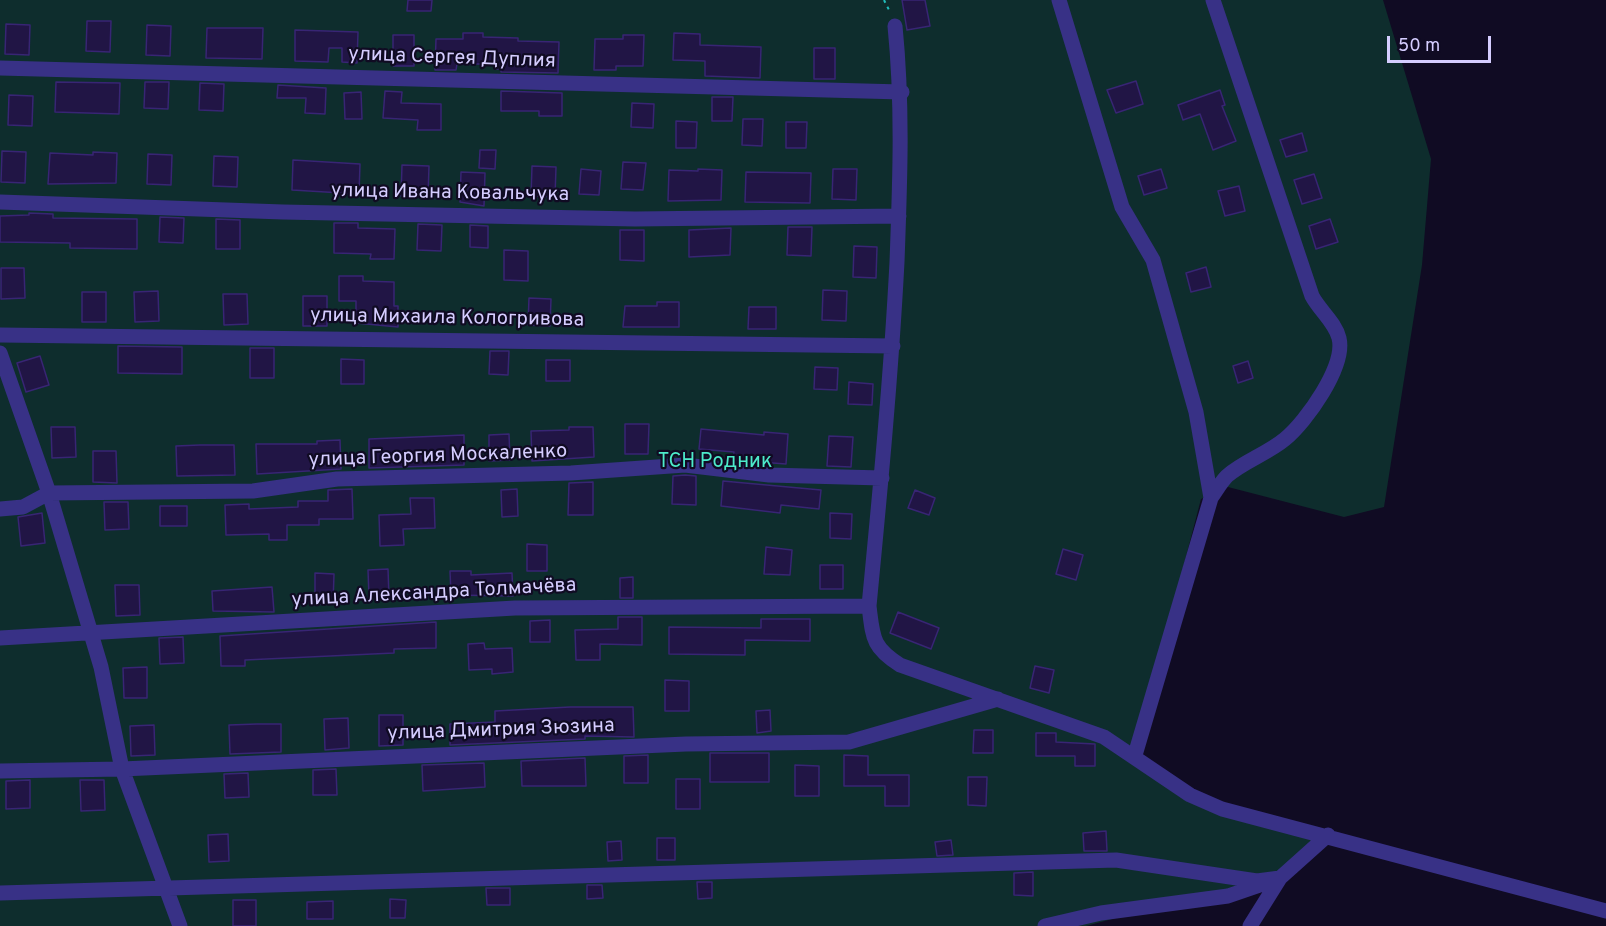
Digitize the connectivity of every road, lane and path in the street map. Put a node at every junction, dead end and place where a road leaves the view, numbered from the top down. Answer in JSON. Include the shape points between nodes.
{"nodes":[{"id":1,"x":1059,"y":0,"type":"edge"},
{"id":2,"x":1213,"y":0,"type":"edge"},
{"id":3,"x":896,"y":26,"type":"dead end"},
{"id":4,"x":0,"y":68,"type":"edge"},
{"id":5,"x":902,"y":92,"type":"junction"},
{"id":6,"x":0,"y":202,"type":"edge"},
{"id":7,"x":899,"y":216,"type":"junction"},
{"id":8,"x":0,"y":335,"type":"edge"},
{"id":9,"x":892,"y":346,"type":"junction"},
{"id":10,"x":0,"y":353,"type":"edge"},
{"id":11,"x":6,"y":383,"type":"edge"},
{"id":12,"x":882,"y":478,"type":"junction"},
{"id":13,"x":49,"y":493,"type":"junction"},
{"id":14,"x":1211,"y":498,"type":"junction"},
{"id":15,"x":0,"y":509,"type":"edge"},
{"id":16,"x":869,"y":606,"type":"junction"},
{"id":17,"x":90,"y":632,"type":"junction"},
{"id":18,"x":0,"y":638,"type":"edge"},
{"id":19,"x":998,"y":699,"type":"junction"},
{"id":20,"x":1135,"y":755,"type":"junction"},
{"id":21,"x":122,"y":769,"type":"junction"},
{"id":22,"x":0,"y":771,"type":"edge"},
{"id":23,"x":1328,"y":835,"type":"junction"},
{"id":24,"x":1280,"y":878,"type":"junction"},
{"id":25,"x":167,"y":889,"type":"junction"},
{"id":26,"x":0,"y":893,"type":"edge"},
{"id":27,"x":1606,"y":911,"type":"edge"},
{"id":28,"x":180,"y":926,"type":"edge"},
{"id":29,"x":1045,"y":926,"type":"edge"},
{"id":30,"x":1250,"y":926,"type":"edge"}],
"edges":[{"from":1,"to":14,"type":"street","via":[[1122,207],[1153,260],[1196,412]]},
{"from":2,"to":14,"type":"street","via":[[1312,296],[1339,338],[1340,357],[1299,427],[1226,477]]},
{"from":3,"to":5,"type":"street"},
{"from":4,"to":5,"type":"street","name":"улица Сергея Дуплия"},
{"from":5,"to":7,"type":"street"},
{"from":6,"to":7,"type":"street","name":"улица Ивана Ковальчука","via":[[635,219]]},
{"from":7,"to":9,"type":"street"},
{"from":8,"to":9,"type":"street","name":"улица Михаила Кологривова"},
{"from":9,"to":12,"type":"street"},
{"from":10,"to":11,"type":"street"},
{"from":11,"to":13,"type":"street"},
{"from":12,"to":13,"type":"street","name":"улица Георгия Москаленко","via":[[769,475],[685,465],[571,473],[337,479],[253,491]]},
{"from":12,"to":16,"type":"street"},
{"from":13,"to":15,"type":"street","name":"улица Георгия Москаленко","via":[[23,507]]},
{"from":13,"to":17,"type":"street"},
{"from":14,"to":20,"type":"street"},
{"from":16,"to":17,"type":"street","name":"улица Александра Толмачёва","via":[[515,609]]},
{"from":16,"to":19,"type":"street","via":[[873,638],[881,653],[900,665]]},
{"from":17,"to":18,"type":"street","name":"улица Александра Толмачёва"},
{"from":17,"to":21,"type":"street"},
{"from":19,"to":20,"type":"street","via":[[1104,737]]},
{"from":19,"to":21,"type":"street","name":"улица Дмитрия Зюзина","via":[[849,742],[686,744]]},
{"from":20,"to":23,"type":"street","via":[[1190,795],[1222,809]]},
{"from":21,"to":22,"type":"street","name":"улица Дмитрия Зюзина"},
{"from":21,"to":25,"type":"street"},
{"from":23,"to":24,"type":"street"},
{"from":23,"to":27,"type":"street"},
{"from":24,"to":25,"type":"street","via":[[1257,881],[1116,860]]},
{"from":24,"to":29,"type":"street","via":[[1228,896],[1101,913]]},
{"from":24,"to":30,"type":"street"},
{"from":25,"to":26,"type":"street"},
{"from":25,"to":28,"type":"street"}]}
